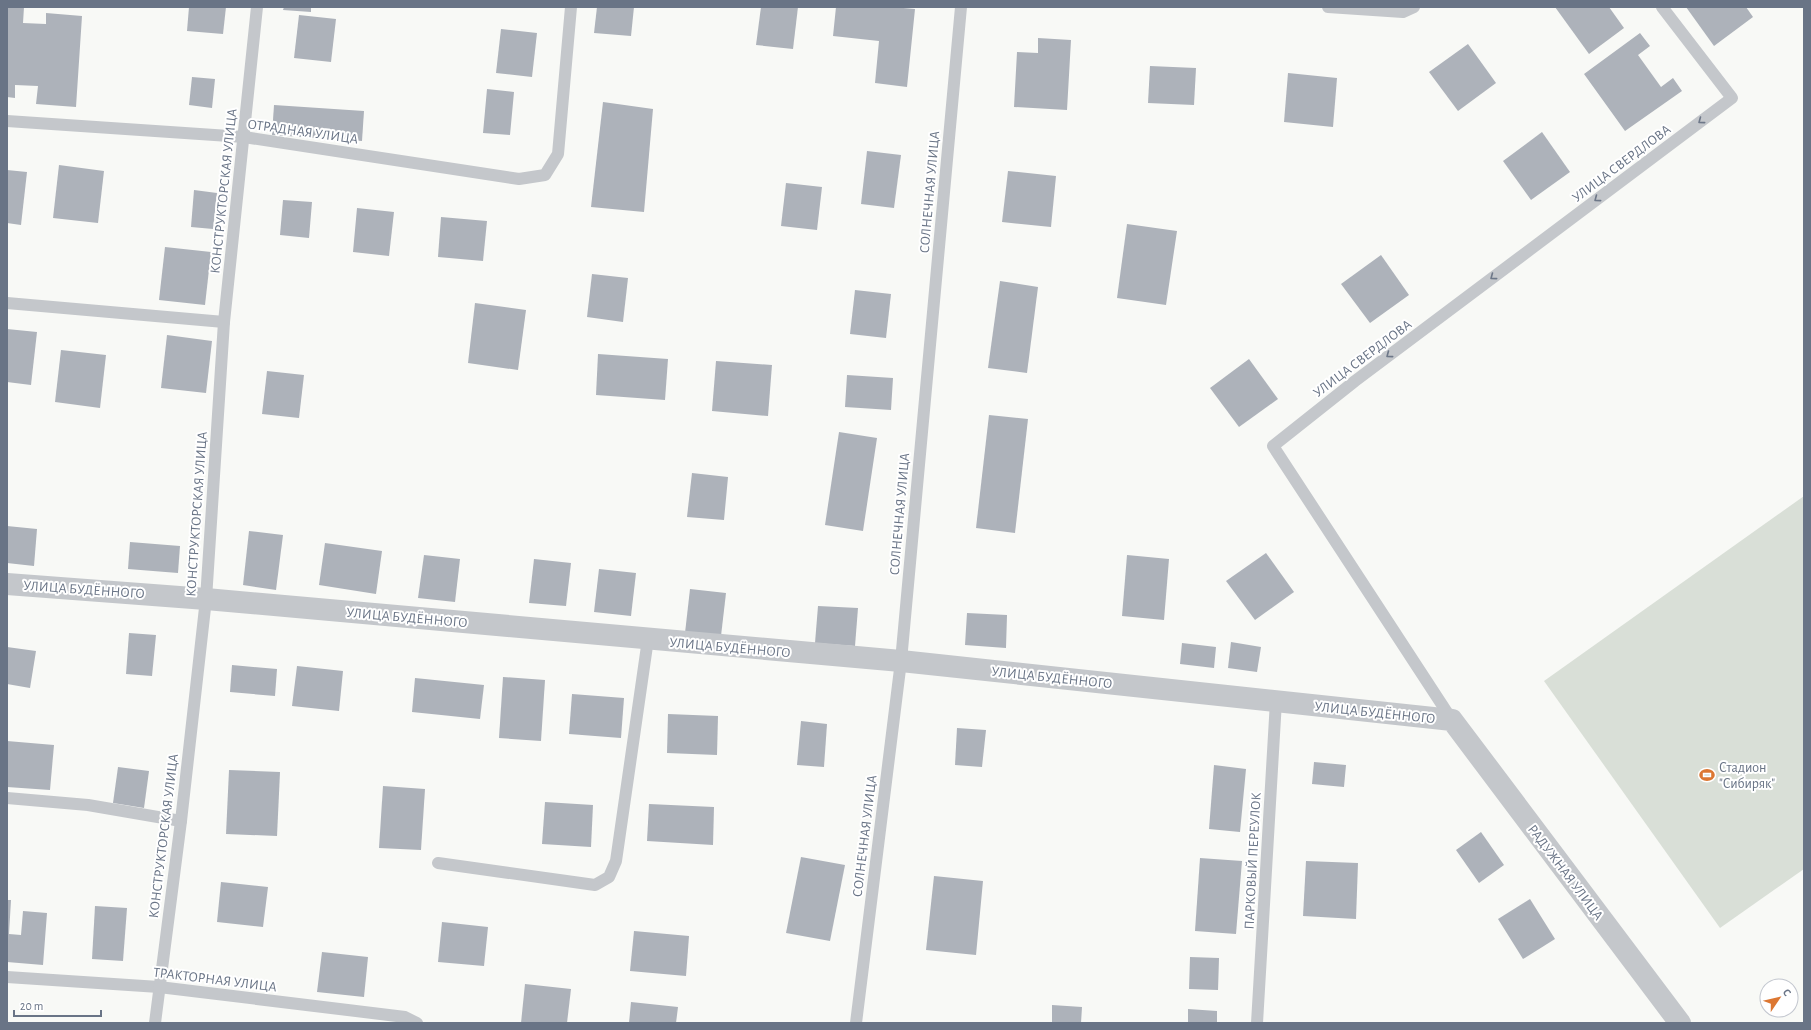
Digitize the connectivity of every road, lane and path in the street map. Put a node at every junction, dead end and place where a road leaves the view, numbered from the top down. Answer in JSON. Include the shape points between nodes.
{"nodes":[{"id":1,"x":258,"y":7,"type":"edge"},
{"id":2,"x":572,"y":7,"type":"edge"},
{"id":3,"x":961,"y":7,"type":"edge"},
{"id":4,"x":1328,"y":7,"type":"edge"},
{"id":5,"x":1414,"y":7,"type":"edge"},
{"id":6,"x":1662,"y":7,"type":"edge"},
{"id":7,"x":7,"y":122,"type":"edge"},
{"id":8,"x":244,"y":138,"type":"junction"},
{"id":9,"x":7,"y":303,"type":"edge"},
{"id":10,"x":224,"y":322,"type":"junction"},
{"id":11,"x":7,"y":584,"type":"edge"},
{"id":12,"x":206,"y":599,"type":"junction"},
{"id":13,"x":648,"y":639,"type":"junction"},
{"id":14,"x":901,"y":661,"type":"junction"},
{"id":15,"x":1276,"y":701,"type":"junction"},
{"id":16,"x":1452,"y":720,"type":"junction"},
{"id":17,"x":7,"y":798,"type":"edge"},
{"id":18,"x":181,"y":821,"type":"junction"},
{"id":19,"x":438,"y":863,"type":"dead end"},
{"id":20,"x":7,"y":977,"type":"edge"},
{"id":21,"x":159,"y":987,"type":"junction"},
{"id":22,"x":155,"y":1023,"type":"edge"},
{"id":23,"x":417,"y":1023,"type":"edge"},
{"id":24,"x":856,"y":1023,"type":"edge"},
{"id":25,"x":1257,"y":1023,"type":"edge"},
{"id":26,"x":1680,"y":1023,"type":"edge"}],
"edges":[{"from":1,"to":8,"type":"lane","name":"КОНСТРУКТОРСКАЯ УЛИЦА"},
{"from":2,"to":8,"type":"lane","name":"ОТРАДНАЯ УЛИЦА","via":[[558,154],[545,175],[519,179]]},
{"from":3,"to":14,"type":"lane","name":"СОЛНЕЧНАЯ УЛИЦА"},
{"from":4,"to":5,"type":"lane","via":[[1403,12]]},
{"from":6,"to":16,"type":"lane","name":"УЛИЦА СВЕРДЛОВА","one_way":true,"via":[[1732,98],[1355,381],[1273,446]]},
{"from":7,"to":8,"type":"lane","name":"ОТРАДНАЯ УЛИЦА"},
{"from":8,"to":10,"type":"lane","name":"КОНСТРУКТОРСКАЯ УЛИЦА"},
{"from":9,"to":10,"type":"lane"},
{"from":10,"to":12,"type":"lane","name":"КОНСТРУКТОРСКАЯ УЛИЦА"},
{"from":11,"to":12,"type":"street","name":"УЛИЦА БУДЁННОГО"},
{"from":12,"to":13,"type":"street","name":"УЛИЦА БУДЁННОГО"},
{"from":12,"to":18,"type":"lane","name":"КОНСТРУКТОРСКАЯ УЛИЦА"},
{"from":13,"to":14,"type":"street","name":"УЛИЦА БУДЁННОГО"},
{"from":13,"to":19,"type":"lane","via":[[616,860],[609,877],[595,885]]},
{"from":14,"to":15,"type":"street","name":"УЛИЦА БУДЁННОГО"},
{"from":14,"to":24,"type":"lane","name":"СОЛНЕЧНАЯ УЛИЦА"},
{"from":15,"to":16,"type":"street","name":"УЛИЦА БУДЁННОГО"},
{"from":15,"to":25,"type":"lane","name":"ПАРКОВЫЙ ПЕРЕУЛОК"},
{"from":16,"to":26,"type":"street","name":"РАДУЖНАЯ УЛИЦА"},
{"from":17,"to":18,"type":"lane","via":[[88,805]]},
{"from":18,"to":21,"type":"lane","name":"КОНСТРУКТОРСКАЯ УЛИЦА"},
{"from":20,"to":21,"type":"lane","name":"ТРАКТОРНАЯ УЛИЦА"},
{"from":21,"to":22,"type":"lane","name":"КОНСТРУКТОРСКАЯ УЛИЦА"},
{"from":21,"to":23,"type":"lane","name":"ТРАКТОРНАЯ УЛИЦА","via":[[405,1016]]}]}
